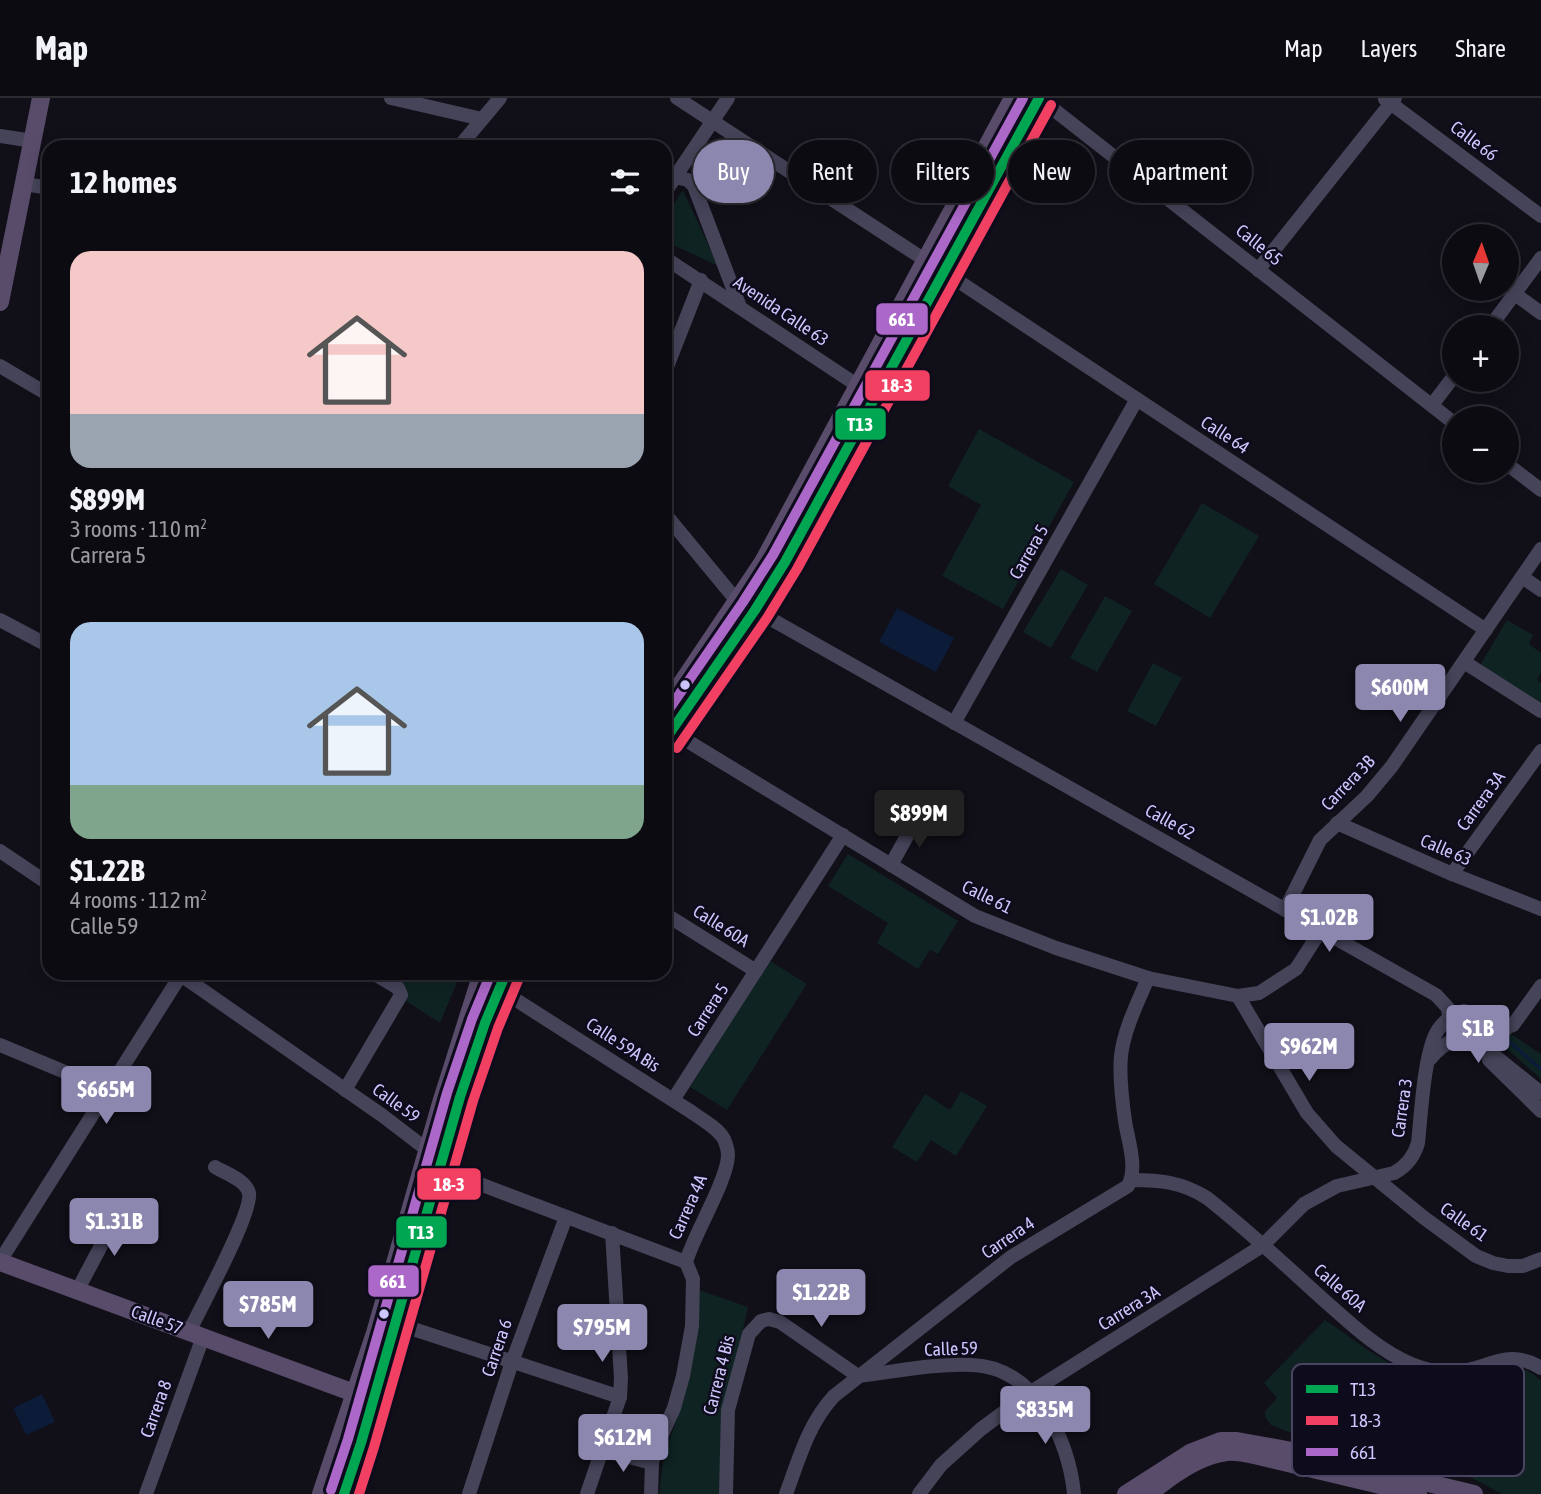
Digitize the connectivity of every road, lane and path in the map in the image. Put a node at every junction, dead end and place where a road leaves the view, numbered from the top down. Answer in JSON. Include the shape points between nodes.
{"nodes":[{"id":1,"x":41,"y":98,"type":"edge"},
{"id":2,"x":391,"y":98,"type":"edge"},
{"id":3,"x":499,"y":98,"type":"edge"},
{"id":4,"x":677,"y":98,"type":"edge"},
{"id":5,"x":729,"y":98,"type":"edge"},
{"id":6,"x":1039,"y":98,"type":"edge"},
{"id":7,"x":1011,"y":99,"type":"edge"},
{"id":8,"x":1390,"y":100,"type":"edge"},
{"id":9,"x":482,"y":119,"type":"junction"},
{"id":10,"x":713,"y":121,"type":"junction"},
{"id":11,"x":0,"y":135,"type":"edge"},
{"id":12,"x":467,"y":140,"type":"edge"},
{"id":13,"x":33,"y":141,"type":"junction"},
{"id":14,"x":675,"y":177,"type":"junction"},
{"id":15,"x":672,"y":182,"type":"edge"},
{"id":16,"x":24,"y":184,"type":"junction"},
{"id":17,"x":42,"y":187,"type":"edge"},
{"id":18,"x":1541,"y":216,"type":"edge"},
{"id":19,"x":1541,"y":258,"type":"edge"},
{"id":20,"x":925,"y":260,"type":"junction"},
{"id":21,"x":672,"y":262,"type":"edge"},
{"id":22,"x":1258,"y":270,"type":"junction"},
{"id":23,"x":943,"y":271,"type":"junction"},
{"id":24,"x":701,"y":280,"type":"junction"},
{"id":25,"x":1519,"y":288,"type":"edge"},
{"id":26,"x":1519,"y":296,"type":"edge"},
{"id":27,"x":0,"y":302,"type":"edge"},
{"id":28,"x":740,"y":307,"type":"junction"},
{"id":29,"x":1541,"y":313,"type":"edge"},
{"id":30,"x":672,"y":354,"type":"edge"},
{"id":31,"x":0,"y":366,"type":"edge"},
{"id":32,"x":858,"y":386,"type":"junction"},
{"id":33,"x":42,"y":391,"type":"edge"},
{"id":34,"x":1442,"y":392,"type":"edge"},
{"id":35,"x":875,"y":397,"type":"junction"},
{"id":36,"x":1137,"y":400,"type":"junction"},
{"id":37,"x":1432,"y":405,"type":"junction"},
{"id":38,"x":1442,"y":413,"type":"edge"},
{"id":39,"x":1519,"y":474,"type":"edge"},
{"id":40,"x":1541,"y":491,"type":"edge"},
{"id":41,"x":672,"y":522,"type":"edge"},
{"id":42,"x":1541,"y":549,"type":"edge"},
{"id":43,"x":1522,"y":577,"type":"junction"},
{"id":44,"x":1541,"y":590,"type":"edge"},
{"id":45,"x":737,"y":601,"type":"junction"},
{"id":46,"x":755,"y":610,"type":"junction"},
{"id":47,"x":0,"y":620,"type":"edge"},
{"id":48,"x":1486,"y":631,"type":"junction"},
{"id":49,"x":42,"y":642,"type":"edge"},
{"id":50,"x":1464,"y":662,"type":"junction"},
{"id":51,"x":672,"y":698,"type":"edge"},
{"id":52,"x":1541,"y":711,"type":"edge"},
{"id":53,"x":954,"y":723,"type":"junction"},
{"id":54,"x":672,"y":729,"type":"edge"},
{"id":55,"x":672,"y":737,"type":"edge"},
{"id":56,"x":1541,"y":751,"type":"edge"},
{"id":57,"x":917,"y":818,"type":"dead end"},
{"id":58,"x":1337,"y":823,"type":"junction"},
{"id":59,"x":843,"y":835,"type":"junction"},
{"id":60,"x":0,"y":851,"type":"edge"},
{"id":61,"x":891,"y":865,"type":"junction"},
{"id":62,"x":1452,"y":874,"type":"junction"},
{"id":63,"x":42,"y":879,"type":"edge"},
{"id":64,"x":1541,"y":909,"type":"edge"},
{"id":65,"x":1285,"y":910,"type":"junction"},
{"id":66,"x":672,"y":918,"type":"edge"},
{"id":67,"x":1321,"y":930,"type":"junction"},
{"id":68,"x":756,"y":971,"type":"junction"},
{"id":69,"x":1148,"y":978,"type":"junction"},
{"id":70,"x":176,"y":980,"type":"edge"},
{"id":71,"x":189,"y":980,"type":"edge"},
{"id":72,"x":385,"y":980,"type":"edge"},
{"id":73,"x":480,"y":980,"type":"edge"},
{"id":74,"x":502,"y":981,"type":"edge"},
{"id":75,"x":1541,"y":986,"type":"edge"},
{"id":76,"x":1238,"y":996,"type":"junction"},
{"id":77,"x":1450,"y":1018,"type":"junction"},
{"id":78,"x":1507,"y":1028,"type":"junction"},
{"id":79,"x":1464,"y":1037,"type":"junction"},
{"id":80,"x":1480,"y":1044,"type":"junction"},
{"id":81,"x":0,"y":1045,"type":"edge"},
{"id":82,"x":1429,"y":1060,"type":"junction"},
{"id":83,"x":108,"y":1090,"type":"junction"},
{"id":84,"x":345,"y":1090,"type":"junction"},
{"id":85,"x":1541,"y":1093,"type":"edge"},
{"id":86,"x":673,"y":1100,"type":"junction"},
{"id":87,"x":1541,"y":1111,"type":"edge"},
{"id":88,"x":723,"y":1138,"type":"joint"},
{"id":89,"x":427,"y":1149,"type":"junction"},
{"id":90,"x":442,"y":1161,"type":"junction"},
{"id":91,"x":215,"y":1167,"type":"dead end"},
{"id":92,"x":1373,"y":1177,"type":"junction"},
{"id":93,"x":1131,"y":1180,"type":"junction"},
{"id":94,"x":120,"y":1210,"type":"dead end"},
{"id":95,"x":566,"y":1217,"type":"junction"},
{"id":96,"x":612,"y":1233,"type":"junction"},
{"id":97,"x":1262,"y":1246,"type":"junction"},
{"id":98,"x":1541,"y":1259,"type":"edge"},
{"id":99,"x":0,"y":1261,"type":"edge"},
{"id":100,"x":686,"y":1262,"type":"junction"},
{"id":101,"x":77,"y":1290,"type":"junction"},
{"id":102,"x":396,"y":1323,"type":"junction"},
{"id":103,"x":196,"y":1335,"type":"junction"},
{"id":104,"x":512,"y":1362,"type":"junction"},
{"id":105,"x":1410,"y":1364,"type":"edge"},
{"id":106,"x":1488,"y":1364,"type":"edge"},
{"id":107,"x":1541,"y":1368,"type":"edge"},
{"id":108,"x":858,"y":1376,"type":"junction"},
{"id":109,"x":1031,"y":1392,"type":"junction"},
{"id":110,"x":354,"y":1393,"type":"junction"},
{"id":111,"x":620,"y":1397,"type":"junction"},
{"id":112,"x":602,"y":1450,"type":"junction"},
{"id":113,"x":1292,"y":1453,"type":"edge"},
{"id":114,"x":652,"y":1463,"type":"junction"},
{"id":115,"x":1369,"y":1476,"type":"edge"},
{"id":116,"x":1149,"y":1488,"type":"edge"},
{"id":117,"x":1419,"y":1491,"type":"edge"},
{"id":118,"x":146,"y":1494,"type":"edge"},
{"id":119,"x":321,"y":1494,"type":"edge"},
{"id":120,"x":344,"y":1494,"type":"edge"},
{"id":121,"x":469,"y":1494,"type":"edge"},
{"id":122,"x":587,"y":1494,"type":"edge"},
{"id":123,"x":651,"y":1494,"type":"edge"},
{"id":124,"x":726,"y":1494,"type":"edge"},
{"id":125,"x":786,"y":1494,"type":"edge"},
{"id":126,"x":919,"y":1494,"type":"edge"},
{"id":127,"x":1074,"y":1494,"type":"edge"},
{"id":128,"x":1126,"y":1494,"type":"edge"},
{"id":129,"x":1474,"y":1494,"type":"edge"}],
"edges":[{"from":1,"to":13,"type":"main road"},
{"from":2,"to":9,"type":"street"},
{"from":3,"to":9,"type":"street"},
{"from":4,"to":10,"type":"street"},
{"from":5,"to":10,"type":"street"},
{"from":6,"to":22,"type":"street","name":"Calle 65"},
{"from":6,"to":23,"type":"main road"},
{"from":7,"to":20,"type":"main road"},
{"from":8,"to":18,"type":"street","name":"Calle 66"},
{"from":8,"to":22,"type":"street"},
{"from":9,"to":12,"type":"street"},
{"from":10,"to":14,"type":"street"},
{"from":10,"to":20,"type":"street"},
{"from":11,"to":13,"type":"street"},
{"from":13,"to":16,"type":"main road"},
{"from":14,"to":15,"type":"street"},
{"from":14,"to":28,"type":"street","via":[[694,186]]},
{"from":16,"to":17,"type":"street"},
{"from":16,"to":27,"type":"main road"},
{"from":19,"to":25,"type":"street"},
{"from":20,"to":32,"type":"main road"},
{"from":21,"to":24,"type":"street","name":"Avenida Calle 63"},
{"from":22,"to":37,"type":"street","name":"Calle 65"},
{"from":23,"to":35,"type":"main road"},
{"from":23,"to":36,"type":"street","name":"Calle 64"},
{"from":24,"to":28,"type":"street","name":"Avenida Calle 63"},
{"from":24,"to":30,"type":"street"},
{"from":26,"to":29,"type":"street"},
{"from":28,"to":32,"type":"street","name":"Avenida Calle 63"},
{"from":31,"to":33,"type":"street"},
{"from":32,"to":35,"type":"street","name":"Avenida Calle 63"},
{"from":32,"to":45,"type":"main road","via":[[763,562]]},
{"from":34,"to":37,"type":"street"},
{"from":35,"to":46,"type":"main road"},
{"from":36,"to":48,"type":"street","name":"Calle 64"},
{"from":36,"to":53,"type":"street","name":"Carrera 5"},
{"from":37,"to":38,"type":"street","name":"Calle 65"},
{"from":39,"to":40,"type":"street"},
{"from":41,"to":45,"type":"street"},
{"from":42,"to":43,"type":"street","name":"Carrera 3B"},
{"from":43,"to":44,"type":"street"},
{"from":43,"to":48,"type":"street","name":"Carrera 3B"},
{"from":45,"to":51,"type":"main road"},
{"from":46,"to":53,"type":"street","name":"Calle 62"},
{"from":46,"to":54,"type":"main road"},
{"from":47,"to":49,"type":"street"},
{"from":48,"to":50,"type":"street","name":"Carrera 3B"},
{"from":50,"to":52,"type":"street"},
{"from":50,"to":58,"type":"street","name":"Carrera 3B","via":[[1378,784]]},
{"from":53,"to":65,"type":"street","name":"Calle 62"},
{"from":55,"to":59,"type":"street","name":"Calle 61"},
{"from":56,"to":62,"type":"street","name":"Carrera 3A"},
{"from":57,"to":61,"type":"street"},
{"from":58,"to":62,"type":"street","name":"Calle 63"},
{"from":58,"to":65,"type":"street","name":"Carrera 3B","via":[[1313,851]]},
{"from":59,"to":61,"type":"street","name":"Calle 61"},
{"from":59,"to":68,"type":"street","name":"Carrera 5"},
{"from":60,"to":63,"type":"street"},
{"from":61,"to":69,"type":"street","name":"Calle 61","via":[[975,916]]},
{"from":62,"to":64,"type":"street","name":"Calle 63"},
{"from":65,"to":67,"type":"street","name":"Calle 62"},
{"from":66,"to":68,"type":"street","name":"Calle 60A"},
{"from":67,"to":76,"type":"street","name":"Calle 61","via":[[1291,974],[1259,993]]},
{"from":67,"to":77,"type":"street","name":"Calle 62","via":[[1436,995]]},
{"from":68,"to":86,"type":"street","name":"Carrera 5"},
{"from":69,"to":76,"type":"street","name":"Calle 61"},
{"from":69,"to":93,"type":"street","via":[[1121,1056]]},
{"from":70,"to":83,"type":"street"},
{"from":71,"to":84,"type":"street","name":"Calle 59"},
{"from":72,"to":84,"type":"street","via":[[398,988],[400,999]]},
{"from":73,"to":89,"type":"main road"},
{"from":74,"to":86,"type":"street","name":"Calle 59A Bis"},
{"from":74,"to":90,"type":"main road"},
{"from":75,"to":78,"type":"street","via":[[1518,1022]]},
{"from":76,"to":92,"type":"street","name":"Calle 61","via":[[1307,1113],[1336,1146]]},
{"from":77,"to":78,"type":"street","via":[[1464,1012]]},
{"from":77,"to":79,"type":"street","name":"Calle 62","via":[[1452,1027]]},
{"from":77,"to":82,"type":"street","name":"Carrera 3","via":[[1438,1031]]},
{"from":78,"to":79,"type":"street","name":"Carrera 3"},
{"from":79,"to":80,"type":"street","name":"Calle 62"},
{"from":79,"to":82,"type":"street","name":"Carrera 3","via":[[1445,1043]]},
{"from":80,"to":85,"type":"street","name":"Calle 62"},
{"from":80,"to":87,"type":"street","via":[[1489,1061]]},
{"from":81,"to":83,"type":"street"},
{"from":82,"to":92,"type":"street","name":"Carrera 3","via":[[1415,1153],[1402,1168]]},
{"from":83,"to":99,"type":"street"},
{"from":84,"to":89,"type":"street","name":"Calle 59"},
{"from":86,"to":88,"type":"street","name":"Calle 59A Bis"},
{"from":88,"to":100,"type":"street","name":"Carrera 4A","via":[[727,1164]]},
{"from":89,"to":90,"type":"street","name":"Calle 59"},
{"from":89,"to":110,"type":"main road"},
{"from":90,"to":95,"type":"street","name":"Calle 59","via":[[472,1182]]},
{"from":90,"to":102,"type":"main road"},
{"from":91,"to":103,"type":"street","name":"Carrera 8","via":[[243,1183],[249,1200]]},
{"from":92,"to":97,"type":"street","name":"Carrera 3A","via":[[1320,1194]]},
{"from":92,"to":98,"type":"street","name":"Calle 61","via":[[1476,1256],[1522,1266]]},
{"from":93,"to":97,"type":"street","name":"Calle 60A","via":[[1166,1181],[1194,1190]]},
{"from":93,"to":108,"type":"street","name":"Carrera 4","via":[[1122,1191],[1002,1264]]},
{"from":94,"to":101,"type":"street"},
{"from":95,"to":96,"type":"street","name":"Calle 59"},
{"from":95,"to":104,"type":"street","name":"Carrera 6"},
{"from":96,"to":100,"type":"street","name":"Calle 59"},
{"from":96,"to":111,"type":"street"},
{"from":97,"to":105,"type":"street","name":"Calle 60A","via":[[1355,1328]]},
{"from":97,"to":109,"type":"street","name":"Carrera 3A"},
{"from":99,"to":101,"type":"main road","name":"Calle 57"},
{"from":100,"to":114,"type":"street","name":"Carrera 4A","via":[[693,1279],[692,1326],[674,1408]]},
{"from":101,"to":103,"type":"main road","name":"Calle 57"},
{"from":102,"to":104,"type":"street"},
{"from":102,"to":120,"type":"main road"},
{"from":103,"to":110,"type":"main road","name":"Calle 57"},
{"from":103,"to":118,"type":"street","name":"Carrera 8"},
{"from":104,"to":111,"type":"street"},
{"from":104,"to":121,"type":"street","name":"Carrera 6"},
{"from":106,"to":107,"type":"street","name":"Calle 60A","via":[[1511,1358]]},
{"from":108,"to":109,"type":"street","name":"Calle 59","via":[[971,1364],[999,1371]]},
{"from":108,"to":124,"type":"street","name":"Carrera 4 Bis","via":[[780,1322],[761,1321],[749,1334],[728,1410]]},
{"from":108,"to":125,"type":"street","name":"Carrera 4","via":[[814,1421]]},
{"from":109,"to":126,"type":"street","name":"Carrera 3A","via":[[941,1465]]},
{"from":109,"to":127,"type":"street","name":"Calle 59","via":[[1063,1442]]},
{"from":110,"to":119,"type":"main road"},
{"from":111,"to":112,"type":"street"},
{"from":112,"to":114,"type":"street"},
{"from":112,"to":122,"type":"street"},
{"from":113,"to":116,"type":"main road","via":[[1221,1441],[1170,1464]]},
{"from":114,"to":123,"type":"street","name":"Carrera 4A"},
{"from":115,"to":117,"type":"main road"},
{"from":116,"to":128,"type":"main road"},
{"from":117,"to":129,"type":"main road"}]}
